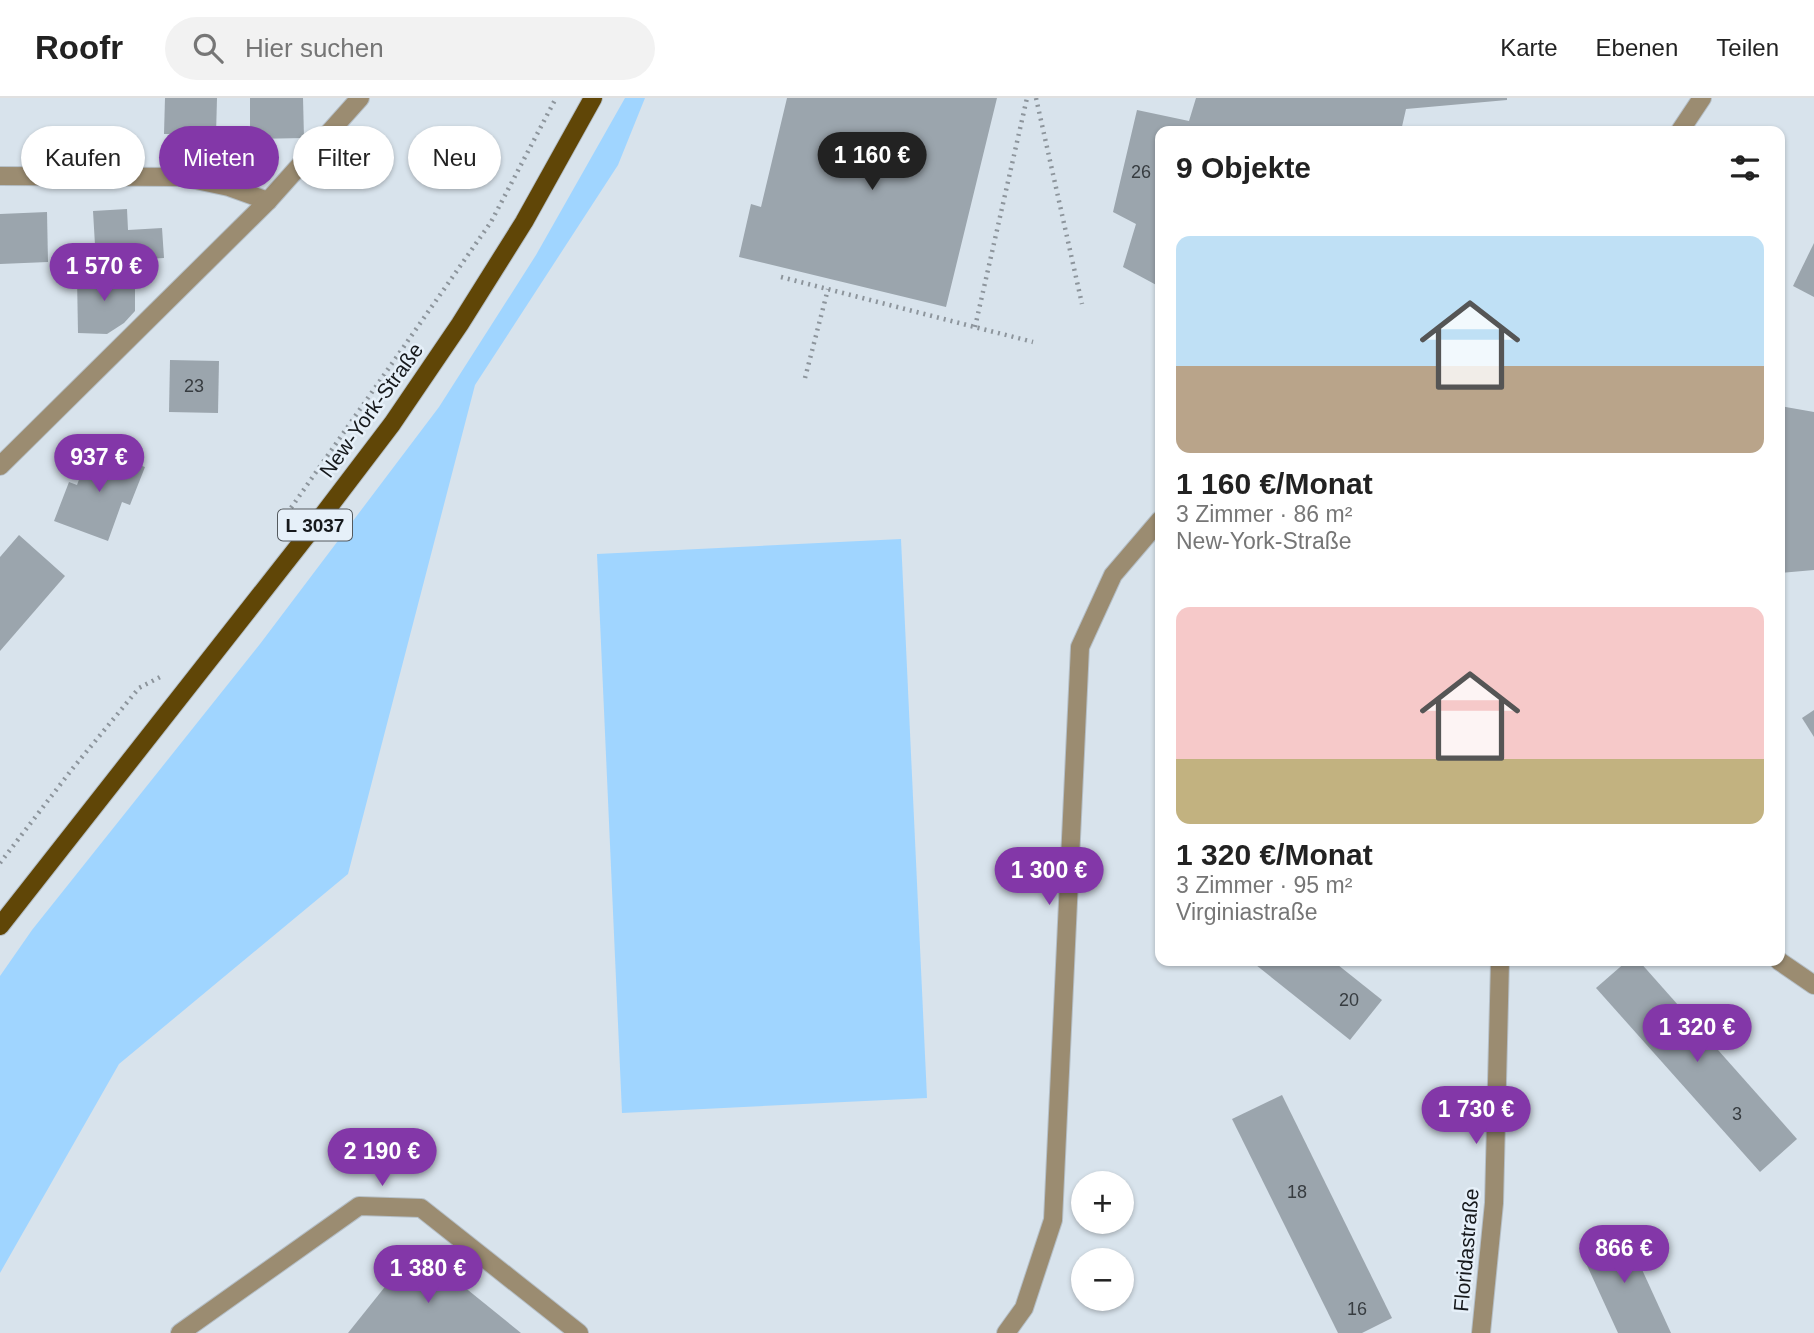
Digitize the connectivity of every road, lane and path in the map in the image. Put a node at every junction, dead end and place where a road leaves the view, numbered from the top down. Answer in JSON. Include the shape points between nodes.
{"nodes":[{"id":1,"x":360,"y":98,"type":"edge"},
{"id":2,"x":556,"y":98,"type":"edge"},
{"id":3,"x":593,"y":98,"type":"edge"},
{"id":4,"x":1027,"y":98,"type":"edge"},
{"id":5,"x":1036,"y":98,"type":"edge"},
{"id":6,"x":1702,"y":98,"type":"edge"},
{"id":7,"x":1683,"y":126,"type":"edge"},
{"id":8,"x":0,"y":176,"type":"edge"},
{"id":9,"x":268,"y":201,"type":"junction"},
{"id":10,"x":781,"y":277,"type":"dead end"},
{"id":11,"x":828,"y":289,"type":"junction"},
{"id":12,"x":1082,"y":304,"type":"dead end"},
{"id":13,"x":975,"y":327,"type":"junction"},
{"id":14,"x":1032,"y":342,"type":"dead end"},
{"id":15,"x":805,"y":378,"type":"dead end"},
{"id":16,"x":0,"y":466,"type":"edge"},
{"id":17,"x":1155,"y":526,"type":"edge"},
{"id":18,"x":277,"y":528,"type":"dead end"},
{"id":19,"x":163,"y":676,"type":"dead end"},
{"id":20,"x":0,"y":863,"type":"edge"},
{"id":21,"x":0,"y":926,"type":"edge"},
{"id":22,"x":1785,"y":965,"type":"edge"},
{"id":23,"x":1500,"y":966,"type":"edge"},
{"id":24,"x":1814,"y":985,"type":"edge"},
{"id":25,"x":180,"y":1333,"type":"edge"},
{"id":26,"x":579,"y":1333,"type":"edge"},
{"id":27,"x":1006,"y":1333,"type":"edge"},
{"id":28,"x":1481,"y":1333,"type":"edge"}],
"edges":[{"from":1,"to":9,"type":"street"},
{"from":2,"to":18,"type":"path","via":[[491,222]]},
{"from":3,"to":21,"type":"main road","name":"New-York-Straße","number":"L 3037","via":[[524,222],[392,424]]},
{"from":4,"to":13,"type":"path"},
{"from":5,"to":12,"type":"path"},
{"from":6,"to":7,"type":"street"},
{"from":8,"to":9,"type":"street","via":[[182,177]]},
{"from":9,"to":16,"type":"street"},
{"from":10,"to":11,"type":"path"},
{"from":11,"to":13,"type":"path"},
{"from":11,"to":15,"type":"path"},
{"from":13,"to":14,"type":"path"},
{"from":17,"to":27,"type":"street","via":[[1113,575],[1080,647],[1053,1220],[1024,1308]]},
{"from":19,"to":20,"type":"path","via":[[139,688]]},
{"from":22,"to":24,"type":"street"},
{"from":23,"to":28,"type":"street","name":"Floridastraße","via":[[1494,1202]]},
{"from":25,"to":26,"type":"street","via":[[359,1206],[421,1208]]}]}
